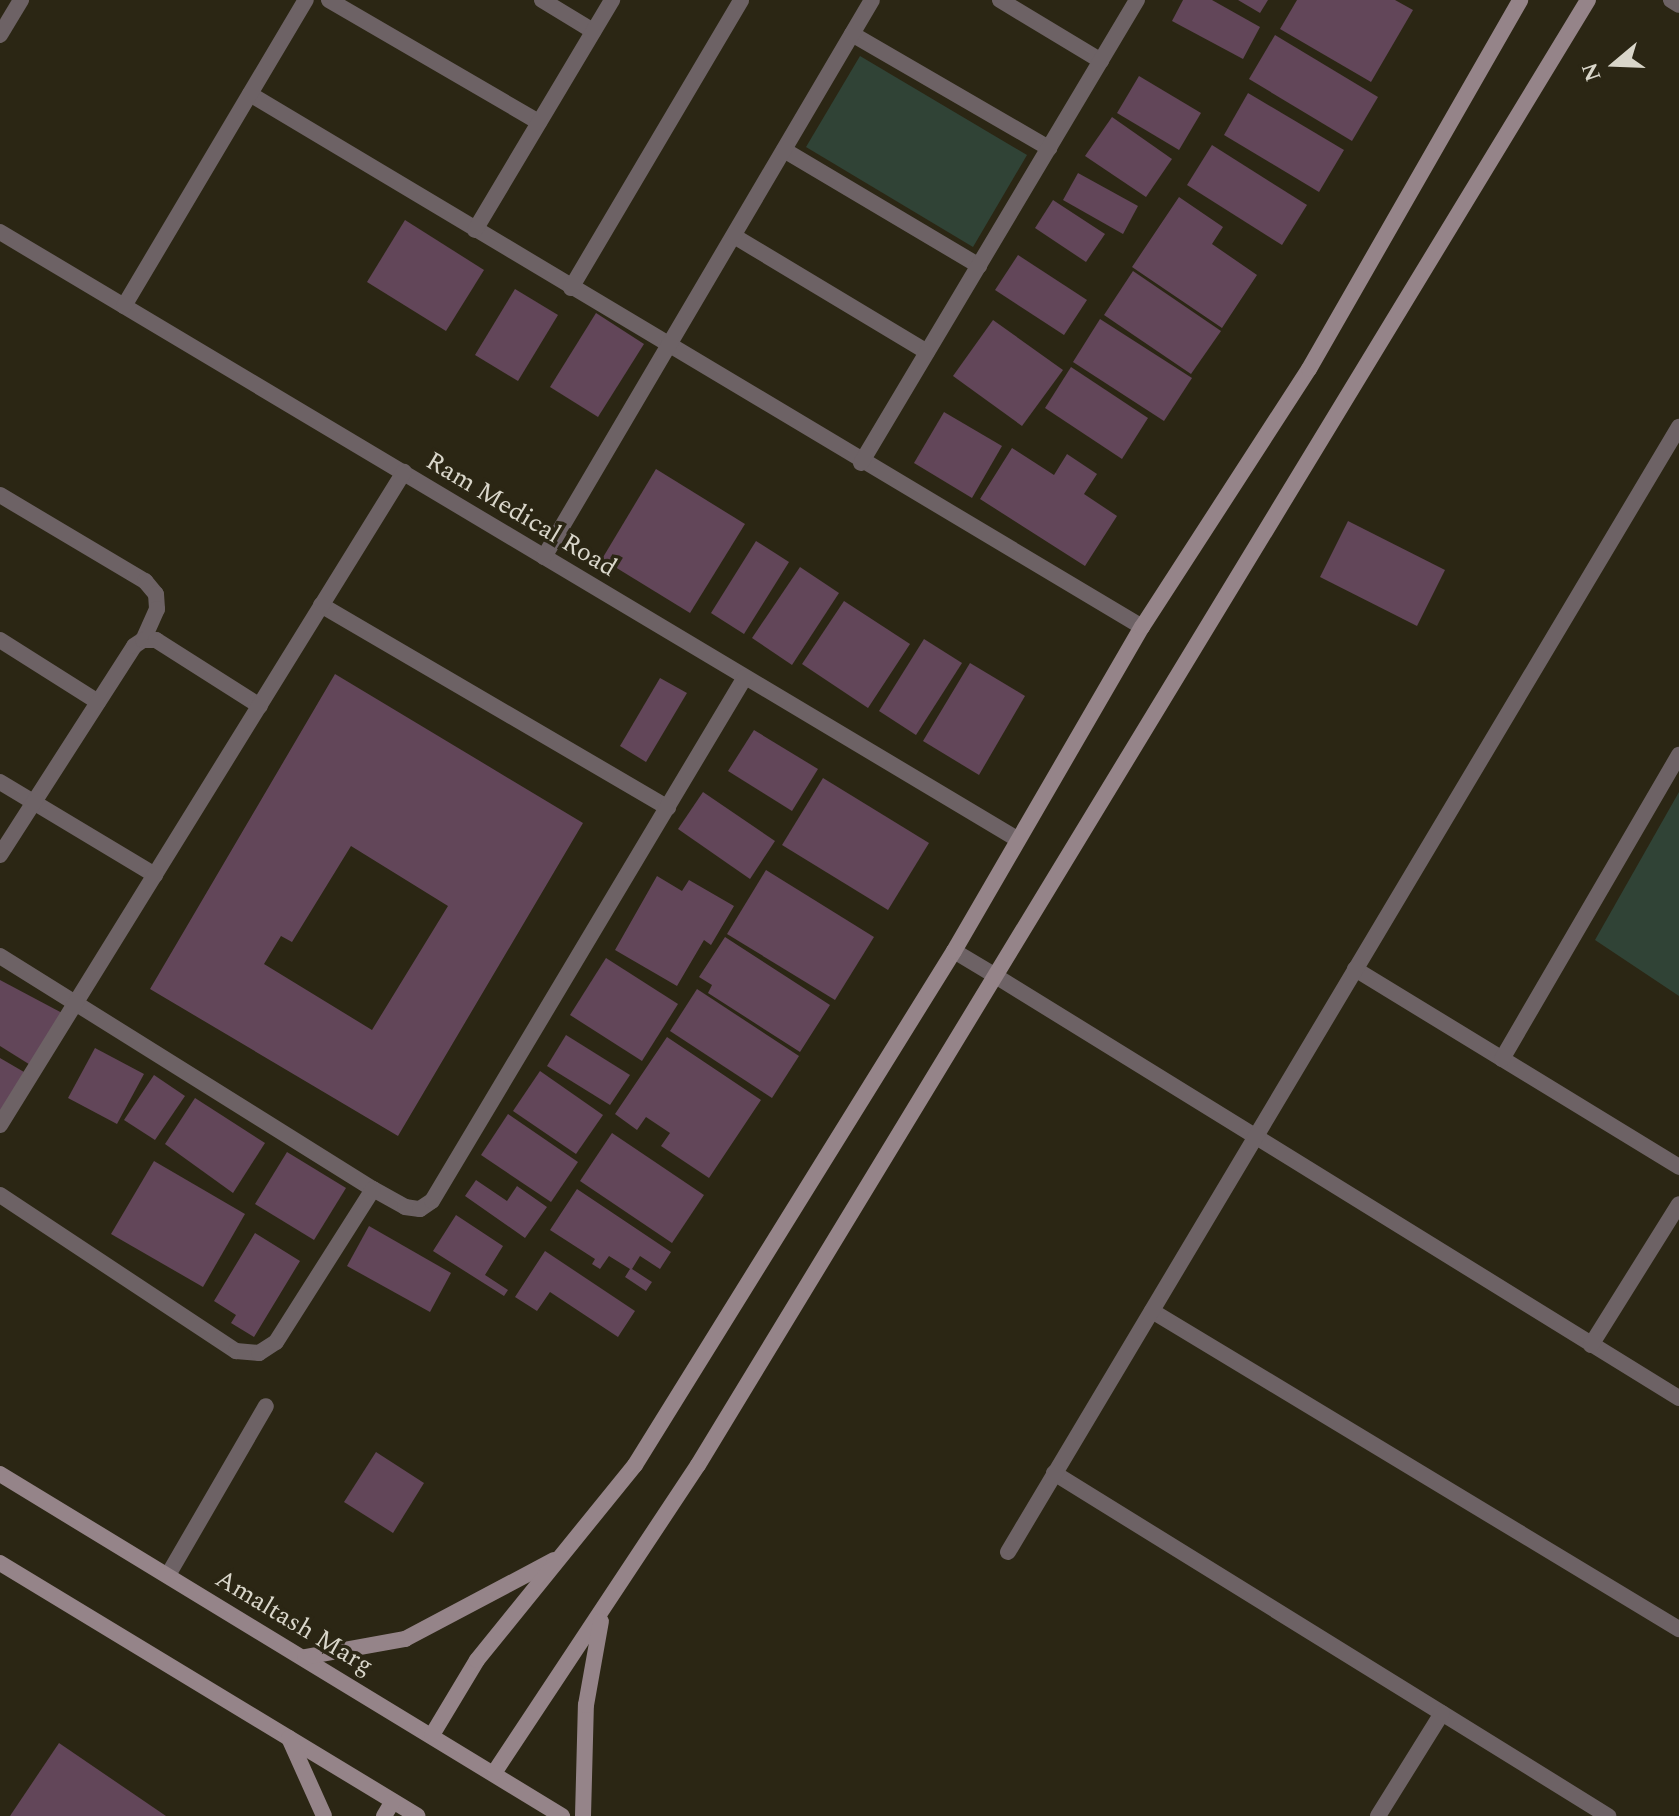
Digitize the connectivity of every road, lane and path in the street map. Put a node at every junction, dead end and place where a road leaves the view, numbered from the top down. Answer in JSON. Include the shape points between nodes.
{"nodes":[{"id":1,"x":21,"y":0,"type":"edge"},
{"id":2,"x":306,"y":0,"type":"edge"},
{"id":3,"x":329,"y":0,"type":"edge"},
{"id":4,"x":542,"y":0,"type":"edge"},
{"id":5,"x":612,"y":0,"type":"edge"},
{"id":6,"x":741,"y":0,"type":"edge"},
{"id":7,"x":872,"y":0,"type":"edge"},
{"id":8,"x":1000,"y":0,"type":"edge"},
{"id":9,"x":1137,"y":0,"type":"edge"},
{"id":10,"x":1520,"y":0,"type":"edge"},
{"id":11,"x":1588,"y":0,"type":"edge"},
{"id":12,"x":1671,"y":0,"type":"edge"},
{"id":13,"x":1679,"y":5,"type":"edge"},
{"id":14,"x":593,"y":31,"type":"junction"},
{"id":15,"x":852,"y":34,"type":"junction"},
{"id":16,"x":0,"y":35,"type":"edge"},
{"id":17,"x":1101,"y":61,"type":"junction"},
{"id":18,"x":250,"y":94,"type":"junction"},
{"id":19,"x":539,"y":122,"type":"junction"},
{"id":20,"x":1049,"y":148,"type":"junction"},
{"id":21,"x":784,"y":150,"type":"junction"},
{"id":22,"x":475,"y":230,"type":"junction"},
{"id":23,"x":0,"y":232,"type":"edge"},
{"id":24,"x":734,"y":236,"type":"junction"},
{"id":25,"x":979,"y":266,"type":"junction"},
{"id":26,"x":571,"y":288,"type":"junction"},
{"id":27,"x":124,"y":306,"type":"junction"},
{"id":28,"x":669,"y":347,"type":"junction"},
{"id":29,"x":927,"y":352,"type":"junction"},
{"id":30,"x":1679,"y":427,"type":"edge"},
{"id":31,"x":861,"y":463,"type":"junction"},
{"id":32,"x":404,"y":472,"type":"junction"},
{"id":33,"x":0,"y":495,"type":"edge"},
{"id":34,"x":544,"y":557,"type":"junction"},
{"id":35,"x":321,"y":605,"type":"junction"},
{"id":36,"x":1142,"y":627,"type":"junction"},
{"id":37,"x":0,"y":640,"type":"edge"},
{"id":38,"x":143,"y":640,"type":"junction"},
{"id":39,"x":745,"y":677,"type":"junction"},
{"id":40,"x":98,"y":702,"type":"junction"},
{"id":41,"x":260,"y":706,"type":"junction"},
{"id":42,"x":1679,"y":755,"type":"edge"},
{"id":43,"x":0,"y":782,"type":"edge"},
{"id":44,"x":34,"y":803,"type":"junction"},
{"id":45,"x":668,"y":808,"type":"junction"},
{"id":46,"x":1017,"y":839,"type":"junction"},
{"id":47,"x":0,"y":855,"type":"edge"},
{"id":48,"x":155,"y":875,"type":"junction"},
{"id":49,"x":954,"y":951,"type":"junction"},
{"id":50,"x":0,"y":956,"type":"edge"},
{"id":51,"x":1355,"y":969,"type":"junction"},
{"id":52,"x":994,"y":975,"type":"junction"},
{"id":53,"x":76,"y":1003,"type":"junction"},
{"id":54,"x":1502,"y":1059,"type":"junction"},
{"id":55,"x":0,"y":1125,"type":"edge"},
{"id":56,"x":1254,"y":1139,"type":"junction"},
{"id":57,"x":1679,"y":1167,"type":"edge"},
{"id":58,"x":373,"y":1189,"type":"junction"},
{"id":59,"x":0,"y":1195,"type":"edge"},
{"id":60,"x":1679,"y":1204,"type":"edge"},
{"id":61,"x":1152,"y":1311,"type":"junction"},
{"id":62,"x":1591,"y":1345,"type":"junction"},
{"id":63,"x":1679,"y":1398,"type":"edge"},
{"id":64,"x":266,"y":1406,"type":"dead end"},
{"id":65,"x":1054,"y":1473,"type":"junction"},
{"id":66,"x":0,"y":1474,"type":"edge"},
{"id":67,"x":1008,"y":1552,"type":"dead end"},
{"id":68,"x":559,"y":1558,"type":"junction"},
{"id":69,"x":0,"y":1563,"type":"edge"},
{"id":70,"x":168,"y":1575,"type":"junction"},
{"id":71,"x":602,"y":1616,"type":"junction"},
{"id":72,"x":1679,"y":1629,"type":"edge"},
{"id":73,"x":305,"y":1657,"type":"junction"},
{"id":74,"x":1442,"y":1713,"type":"junction"},
{"id":75,"x":432,"y":1735,"type":"junction"},
{"id":76,"x":289,"y":1738,"type":"junction"},
{"id":77,"x":494,"y":1773,"type":"junction"},
{"id":78,"x":388,"y":1809,"type":"edge"},
{"id":79,"x":324,"y":1816,"type":"edge"},
{"id":80,"x":417,"y":1816,"type":"edge"},
{"id":81,"x":562,"y":1816,"type":"edge"},
{"id":82,"x":583,"y":1816,"type":"edge"},
{"id":83,"x":1378,"y":1816,"type":"edge"},
{"id":84,"x":1608,"y":1816,"type":"edge"}],
"edges":[{"from":1,"to":16,"type":"street"},
{"from":2,"to":18,"type":"street"},
{"from":3,"to":19,"type":"street"},
{"from":4,"to":14,"type":"street"},
{"from":5,"to":14,"type":"street"},
{"from":6,"to":26,"type":"street"},
{"from":7,"to":15,"type":"street"},
{"from":8,"to":17,"type":"street"},
{"from":9,"to":17,"type":"street"},
{"from":10,"to":36,"type":"street","via":[[1309,369]]},
{"from":11,"to":52,"type":"street"},
{"from":12,"to":13,"type":"street"},
{"from":14,"to":19,"type":"street"},
{"from":15,"to":20,"type":"street"},
{"from":15,"to":21,"type":"street"},
{"from":17,"to":20,"type":"street"},
{"from":18,"to":22,"type":"street"},
{"from":18,"to":27,"type":"street"},
{"from":19,"to":22,"type":"street"},
{"from":20,"to":25,"type":"street"},
{"from":21,"to":24,"type":"street"},
{"from":21,"to":25,"type":"street"},
{"from":22,"to":26,"type":"street"},
{"from":23,"to":27,"type":"street","name":"Ram Medical Road"},
{"from":24,"to":28,"type":"street"},
{"from":24,"to":29,"type":"street"},
{"from":25,"to":29,"type":"street"},
{"from":26,"to":28,"type":"street"},
{"from":27,"to":32,"type":"street","name":"Ram Medical Road"},
{"from":28,"to":31,"type":"street"},
{"from":28,"to":34,"type":"street"},
{"from":29,"to":31,"type":"street"},
{"from":30,"to":51,"type":"street"},
{"from":31,"to":36,"type":"street"},
{"from":32,"to":34,"type":"street","name":"Ram Medical Road"},
{"from":32,"to":35,"type":"street"},
{"from":33,"to":38,"type":"street","via":[[145,581],[156,594],[157,609]]},
{"from":34,"to":39,"type":"street","name":"Ram Medical Road"},
{"from":35,"to":41,"type":"street"},
{"from":35,"to":45,"type":"street"},
{"from":36,"to":46,"type":"street"},
{"from":37,"to":40,"type":"street"},
{"from":38,"to":40,"type":"street"},
{"from":38,"to":41,"type":"street","via":[[156,640]]},
{"from":39,"to":45,"type":"street"},
{"from":39,"to":46,"type":"street","name":"Ram Medical Road"},
{"from":40,"to":44,"type":"street"},
{"from":41,"to":48,"type":"street"},
{"from":42,"to":54,"type":"street"},
{"from":43,"to":44,"type":"street"},
{"from":44,"to":47,"type":"street"},
{"from":44,"to":48,"type":"street"},
{"from":45,"to":58,"type":"street","via":[[432,1201],[420,1209],[405,1207]]},
{"from":46,"to":49,"type":"street"},
{"from":48,"to":53,"type":"street"},
{"from":49,"to":52,"type":"street"},
{"from":49,"to":68,"type":"street","via":[[635,1465]]},
{"from":50,"to":53,"type":"street"},
{"from":51,"to":54,"type":"street"},
{"from":51,"to":56,"type":"street"},
{"from":52,"to":56,"type":"street"},
{"from":52,"to":71,"type":"street"},
{"from":53,"to":55,"type":"street"},
{"from":53,"to":58,"type":"street"},
{"from":54,"to":57,"type":"street"},
{"from":56,"to":61,"type":"street"},
{"from":56,"to":62,"type":"street"},
{"from":58,"to":59,"type":"street","via":[[276,1342],[259,1353],[236,1351]]},
{"from":60,"to":62,"type":"street"},
{"from":61,"to":65,"type":"street"},
{"from":61,"to":72,"type":"street"},
{"from":62,"to":63,"type":"street"},
{"from":64,"to":70,"type":"street"},
{"from":65,"to":67,"type":"street"},
{"from":65,"to":74,"type":"street"},
{"from":66,"to":70,"type":"street","name":"Amaltash Marg"},
{"from":68,"to":73,"type":"street","via":[[405,1639]]},
{"from":68,"to":75,"type":"street","via":[[477,1660]]},
{"from":69,"to":76,"type":"street"},
{"from":70,"to":73,"type":"street","name":"Amaltash Marg"},
{"from":71,"to":77,"type":"street"},
{"from":71,"to":82,"type":"street","via":[[586,1705]]},
{"from":73,"to":75,"type":"street","name":"Amaltash Marg"},
{"from":74,"to":83,"type":"street"},
{"from":74,"to":84,"type":"street"},
{"from":75,"to":77,"type":"street","name":"Amaltash Marg"},
{"from":76,"to":78,"type":"street"},
{"from":76,"to":79,"type":"street"},
{"from":77,"to":81,"type":"street","name":"Amaltash Marg"},
{"from":78,"to":80,"type":"street"}]}
